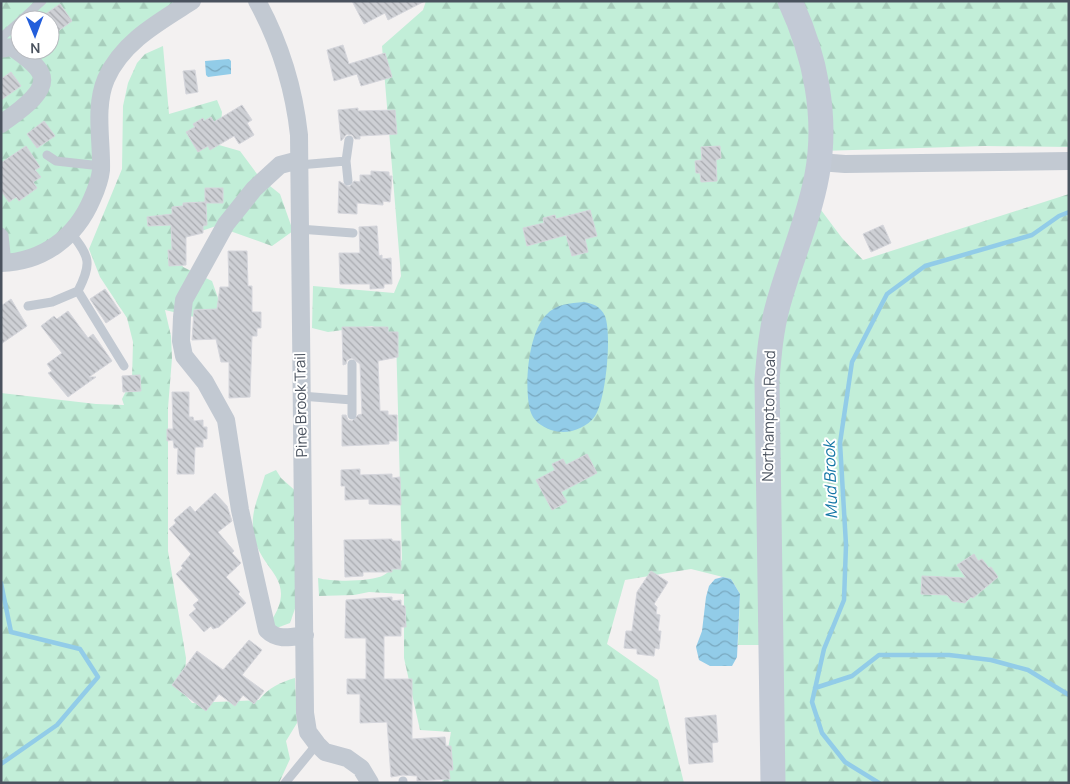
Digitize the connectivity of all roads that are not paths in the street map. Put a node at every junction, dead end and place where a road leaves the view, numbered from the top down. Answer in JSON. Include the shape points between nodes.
{"nodes":[{"id":1,"x":42,"y":1,"type":"edge"},
{"id":2,"x":192,"y":1,"type":"edge"},
{"id":3,"x":257,"y":1,"type":"edge"},
{"id":4,"x":790,"y":1,"type":"edge"},
{"id":5,"x":32,"y":10,"type":"edge"},
{"id":6,"x":10,"y":29,"type":"edge"},
{"id":7,"x":2,"y":48,"type":"edge"},
{"id":8,"x":1,"y":124,"type":"edge"},
{"id":9,"x":349,"y":140,"type":"dead end"},
{"id":10,"x":47,"y":155,"type":"dead end"},
{"id":11,"x":1069,"y":161,"type":"edge"},
{"id":12,"x":299,"y":162,"type":"junction"},
{"id":13,"x":346,"y":162,"type":"junction"},
{"id":14,"x":819,"y":162,"type":"junction"},
{"id":15,"x":101,"y":166,"type":"junction"},
{"id":16,"x":348,"y":181,"type":"dead end"},
{"id":17,"x":299,"y":229,"type":"junction"},
{"id":18,"x":1,"y":232,"type":"edge"},
{"id":19,"x":71,"y":233,"type":"junction"},
{"id":20,"x":353,"y":233,"type":"dead end"},
{"id":21,"x":4,"y":263,"type":"edge"},
{"id":22,"x":78,"y":291,"type":"junction"},
{"id":23,"x":28,"y":306,"type":"dead end"},
{"id":24,"x":352,"y":364,"type":"dead end"},
{"id":25,"x":124,"y":366,"type":"dead end"},
{"id":26,"x":301,"y":396,"type":"junction"},
{"id":27,"x":352,"y":400,"type":"junction"},
{"id":28,"x":352,"y":415,"type":"dead end"},
{"id":29,"x":305,"y":635,"type":"junction"},
{"id":30,"x":317,"y":744,"type":"junction"},
{"id":31,"x":285,"y":783,"type":"edge"},
{"id":32,"x":370,"y":783,"type":"edge"},
{"id":33,"x":773,"y":783,"type":"edge"}],
"edges":[{"from":1,"to":5,"type":"lane"},
{"from":2,"to":15,"type":"street","via":[[136,39],[113,64],[101,96]]},
{"from":3,"to":12,"type":"street","name":"Pine Brook Trail","via":[[283,61],[296,112]]},
{"from":4,"to":14,"type":"street","name":"Northampton Road","via":[[818,91]]},
{"from":6,"to":7,"type":"lane","via":[[3,36]]},
{"from":7,"to":8,"type":"street","via":[[12,47],[35,66],[42,82],[38,94]]},
{"from":9,"to":13,"type":"lane"},
{"from":10,"to":15,"type":"lane","via":[[56,161]]},
{"from":11,"to":14,"type":"street"},
{"from":12,"to":13,"type":"lane"},
{"from":12,"to":17,"type":"street","name":"Pine Brook Trail"},
{"from":12,"to":29,"type":"street","via":[[280,165],[254,189],[226,224],[184,300],[181,342],[184,356],[205,382],[226,420],[240,510],[267,630],[282,638]]},
{"from":13,"to":16,"type":"lane"},
{"from":14,"to":33,"type":"street","name":"Northampton Road","via":[[812,198],[775,314],[767,380]]},
{"from":15,"to":19,"type":"street","via":[[88,210]]},
{"from":17,"to":20,"type":"lane"},
{"from":17,"to":26,"type":"street","name":"Pine Brook Trail"},
{"from":18,"to":21,"type":"lane","via":[[4,235]]},
{"from":19,"to":21,"type":"street","via":[[35,257]]},
{"from":19,"to":22,"type":"lane","via":[[86,253],[88,270]]},
{"from":22,"to":23,"type":"lane","via":[[52,302]]},
{"from":22,"to":25,"type":"lane"},
{"from":24,"to":27,"type":"lane"},
{"from":26,"to":27,"type":"lane"},
{"from":26,"to":29,"type":"street","name":"Pine Brook Trail"},
{"from":27,"to":28,"type":"lane"},
{"from":29,"to":30,"type":"street","name":"Pine Brook Trail","via":[[308,732]]},
{"from":30,"to":31,"type":"lane"},
{"from":30,"to":32,"type":"street","via":[[325,752],[347,758],[361,768]]}]}
